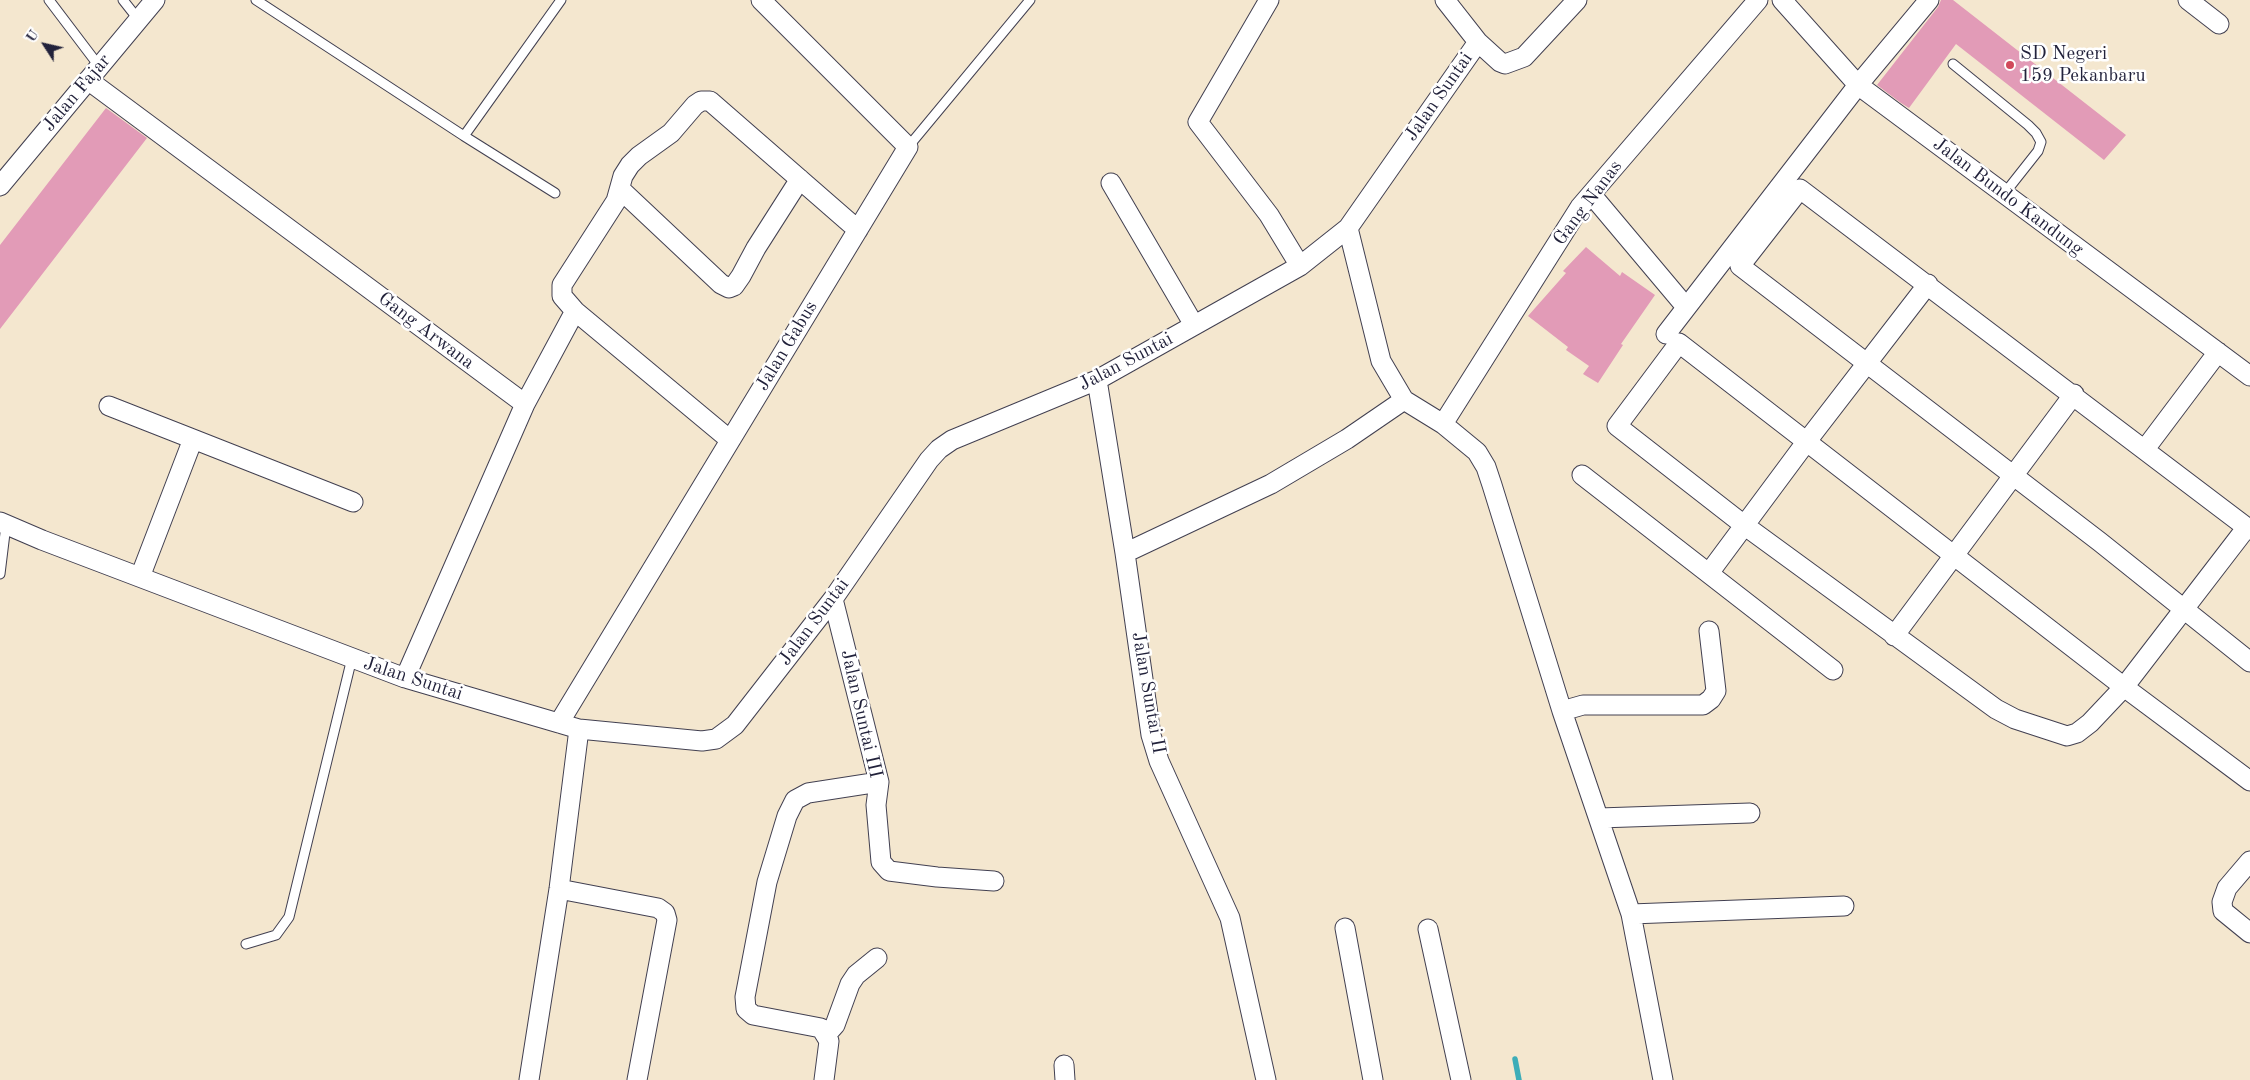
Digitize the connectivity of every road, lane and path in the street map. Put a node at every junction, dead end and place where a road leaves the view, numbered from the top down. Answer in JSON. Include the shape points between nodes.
{"nodes":[{"id":1,"x":48,"y":0,"type":"edge"},
{"id":2,"x":124,"y":0,"type":"edge"},
{"id":3,"x":155,"y":0,"type":"edge"},
{"id":4,"x":256,"y":0,"type":"edge"},
{"id":5,"x":561,"y":0,"type":"edge"},
{"id":6,"x":761,"y":0,"type":"edge"},
{"id":7,"x":1030,"y":0,"type":"edge"},
{"id":8,"x":1269,"y":0,"type":"edge"},
{"id":9,"x":1445,"y":0,"type":"edge"},
{"id":10,"x":1577,"y":0,"type":"edge"},
{"id":11,"x":1758,"y":0,"type":"edge"},
{"id":12,"x":1782,"y":0,"type":"edge"},
{"id":13,"x":1929,"y":0,"type":"edge"},
{"id":14,"x":2188,"y":0,"type":"edge"},
{"id":15,"x":138,"y":19,"type":"junction"},
{"id":16,"x":2219,"y":24,"type":"dead end"},
{"id":17,"x":1478,"y":42,"type":"junction"},
{"id":18,"x":1952,"y":64,"type":"dead end"},
{"id":19,"x":94,"y":73,"type":"junction"},
{"id":20,"x":1858,"y":85,"type":"junction"},
{"id":21,"x":464,"y":136,"type":"junction"},
{"id":22,"x":908,"y":147,"type":"junction"},
{"id":23,"x":4,"y":173,"type":"edge"},
{"id":24,"x":800,"y":179,"type":"junction"},
{"id":25,"x":1110,"y":183,"type":"dead end"},
{"id":26,"x":620,"y":189,"type":"junction"},
{"id":27,"x":555,"y":193,"type":"dead end"},
{"id":28,"x":1591,"y":194,"type":"junction"},
{"id":29,"x":2003,"y":194,"type":"junction"},
{"id":30,"x":1348,"y":228,"type":"junction"},
{"id":31,"x":858,"y":230,"type":"junction"},
{"id":32,"x":1300,"y":266,"type":"junction"},
{"id":33,"x":1928,"y":284,"type":"junction"},
{"id":34,"x":1686,"y":307,"type":"junction"},
{"id":35,"x":575,"y":311,"type":"junction"},
{"id":36,"x":1194,"y":326,"type":"junction"},
{"id":37,"x":1666,"y":334,"type":"dead end"},
{"id":38,"x":2218,"y":352,"type":"junction"},
{"id":39,"x":1867,"y":362,"type":"junction"},
{"id":40,"x":2250,"y":376,"type":"edge"},
{"id":41,"x":1097,"y":380,"type":"junction"},
{"id":42,"x":2074,"y":394,"type":"junction"},
{"id":43,"x":1404,"y":400,"type":"junction"},
{"id":44,"x":525,"y":404,"type":"junction"},
{"id":45,"x":109,"y":406,"type":"dead end"},
{"id":46,"x":1444,"y":424,"type":"junction"},
{"id":47,"x":193,"y":439,"type":"junction"},
{"id":48,"x":730,"y":440,"type":"junction"},
{"id":49,"x":1807,"y":441,"type":"junction"},
{"id":50,"x":2145,"y":449,"type":"junction"},
{"id":51,"x":2012,"y":474,"type":"junction"},
{"id":52,"x":1582,"y":475,"type":"dead end"},
{"id":53,"x":352,"y":502,"type":"dead end"},
{"id":54,"x":3,"y":523,"type":"edge"},
{"id":55,"x":1744,"y":525,"type":"junction"},
{"id":56,"x":2248,"y":529,"type":"edge"},
{"id":57,"x":1126,"y":553,"type":"junction"},
{"id":58,"x":1953,"y":555,"type":"junction"},
{"id":59,"x":1709,"y":573,"type":"junction"},
{"id":60,"x":0,"y":574,"type":"edge"},
{"id":61,"x":140,"y":578,"type":"junction"},
{"id":62,"x":833,"y":599,"type":"junction"},
{"id":63,"x":2184,"y":609,"type":"junction"},
{"id":64,"x":1709,"y":631,"type":"dead end"},
{"id":65,"x":1894,"y":636,"type":"junction"},
{"id":66,"x":352,"y":658,"type":"junction"},
{"id":67,"x":2250,"y":662,"type":"edge"},
{"id":68,"x":1833,"y":670,"type":"dead end"},
{"id":69,"x":404,"y":678,"type":"junction"},
{"id":70,"x":2124,"y":687,"type":"junction"},
{"id":71,"x":1562,"y":711,"type":"junction"},
{"id":72,"x":559,"y":723,"type":"junction"},
{"id":73,"x":579,"y":729,"type":"junction"},
{"id":74,"x":879,"y":782,"type":"junction"},
{"id":75,"x":2250,"y":782,"type":"edge"},
{"id":76,"x":1750,"y":813,"type":"dead end"},
{"id":77,"x":1599,"y":818,"type":"junction"},
{"id":78,"x":2250,"y":861,"type":"edge"},
{"id":79,"x":994,"y":881,"type":"dead end"},
{"id":80,"x":559,"y":889,"type":"junction"},
{"id":81,"x":1844,"y":906,"type":"dead end"},
{"id":82,"x":1631,"y":914,"type":"junction"},
{"id":83,"x":1345,"y":928,"type":"dead end"},
{"id":84,"x":1428,"y":930,"type":"dead end"},
{"id":85,"x":2250,"y":933,"type":"edge"},
{"id":86,"x":246,"y":944,"type":"dead end"},
{"id":87,"x":877,"y":958,"type":"dead end"},
{"id":88,"x":826,"y":1035,"type":"junction"},
{"id":89,"x":1455,"y":1079,"type":"edge"},
{"id":90,"x":530,"y":1080,"type":"edge"},
{"id":91,"x":637,"y":1080,"type":"edge"},
{"id":92,"x":824,"y":1080,"type":"edge"},
{"id":93,"x":1266,"y":1080,"type":"edge"},
{"id":94,"x":1373,"y":1080,"type":"edge"},
{"id":95,"x":1663,"y":1080,"type":"edge"}],
"edges":[{"from":1,"to":19,"type":"lane"},
{"from":2,"to":15,"type":"lane"},
{"from":3,"to":15,"type":"street","name":"Jalan Fajar"},
{"from":4,"to":21,"type":"lane"},
{"from":5,"to":21,"type":"lane"},
{"from":6,"to":22,"type":"street"},
{"from":7,"to":22,"type":"lane"},
{"from":8,"to":32,"type":"street","via":[[1198,122],[1269,215]]},
{"from":9,"to":17,"type":"street"},
{"from":10,"to":17,"type":"street","via":[[1524,56],[1512,62],[1500,62]]},
{"from":11,"to":28,"type":"street","name":"Gang Nanas"},
{"from":12,"to":20,"type":"street","name":"Jalan Bundo Kandung"},
{"from":13,"to":20,"type":"street"},
{"from":14,"to":16,"type":"street"},
{"from":15,"to":19,"type":"street","name":"Jalan Fajar"},
{"from":17,"to":30,"type":"street","name":"Jalan Suntai"},
{"from":18,"to":29,"type":"lane","via":[[2028,125],[2041,142]]},
{"from":19,"to":23,"type":"street","name":"Jalan Fajar"},
{"from":19,"to":44,"type":"street","name":"Gang Arwana"},
{"from":20,"to":29,"type":"street","name":"Jalan Bundo Kandung"},
{"from":20,"to":34,"type":"street"},
{"from":21,"to":27,"type":"lane"},
{"from":22,"to":31,"type":"street","name":"Jalan Gabus"},
{"from":24,"to":26,"type":"street","via":[[710,101],[702,101],[671,134],[639,156],[623,176]]},
{"from":24,"to":26,"type":"street","via":[[742,276],[729,288]]},
{"from":24,"to":31,"type":"street"},
{"from":25,"to":36,"type":"street"},
{"from":26,"to":35,"type":"street","via":[[616,201],[562,285],[562,296]]},
{"from":28,"to":34,"type":"street"},
{"from":28,"to":46,"type":"street","name":"Gang Nanas"},
{"from":29,"to":38,"type":"street","name":"Jalan Bundo Kandung"},
{"from":30,"to":32,"type":"street","name":"Jalan Suntai"},
{"from":30,"to":43,"type":"street","via":[[1381,361]]},
{"from":31,"to":48,"type":"street","name":"Jalan Gabus"},
{"from":32,"to":36,"type":"street","name":"Jalan Suntai"},
{"from":33,"to":39,"type":"street"},
{"from":33,"to":39,"type":"street","via":[[1800,189],[1740,266]]},
{"from":33,"to":42,"type":"street"},
{"from":34,"to":37,"type":"street"},
{"from":35,"to":44,"type":"street"},
{"from":35,"to":48,"type":"street"},
{"from":36,"to":41,"type":"street","name":"Jalan Suntai"},
{"from":38,"to":40,"type":"street","name":"Jalan Bundo Kandung"},
{"from":38,"to":50,"type":"street"},
{"from":39,"to":49,"type":"street"},
{"from":39,"to":51,"type":"street"},
{"from":41,"to":57,"type":"street","name":"Jalan Suntai II"},
{"from":41,"to":62,"type":"street","name":"Jalan Suntai","via":[[952,440],[939,449]]},
{"from":42,"to":50,"type":"street"},
{"from":42,"to":51,"type":"street"},
{"from":43,"to":46,"type":"street"},
{"from":43,"to":57,"type":"street","via":[[1347,439],[1271,484]]},
{"from":44,"to":69,"type":"street"},
{"from":45,"to":47,"type":"street"},
{"from":46,"to":71,"type":"street","via":[[1477,452],[1486,467]]},
{"from":47,"to":53,"type":"street"},
{"from":47,"to":61,"type":"street"},
{"from":48,"to":72,"type":"street","name":"Jalan Gabus"},
{"from":49,"to":55,"type":"street"},
{"from":49,"to":55,"type":"street","via":[[1678,342],[1617,426]]},
{"from":49,"to":58,"type":"street"},
{"from":50,"to":56,"type":"street"},
{"from":51,"to":58,"type":"street"},
{"from":51,"to":63,"type":"street"},
{"from":52,"to":59,"type":"street"},
{"from":54,"to":60,"type":"lane"},
{"from":54,"to":61,"type":"street","name":"Jalan Suntai"},
{"from":55,"to":59,"type":"street"},
{"from":55,"to":65,"type":"street"},
{"from":56,"to":63,"type":"street"},
{"from":57,"to":93,"type":"street","name":"Jalan Suntai II","via":[[1151,735],[1159,761],[1230,918]]},
{"from":58,"to":65,"type":"street"},
{"from":58,"to":70,"type":"street"},
{"from":59,"to":68,"type":"street"},
{"from":61,"to":66,"type":"street","name":"Jalan Suntai"},
{"from":62,"to":73,"type":"street","name":"Jalan Suntai","via":[[734,725],[716,739],[702,741]]},
{"from":62,"to":74,"type":"street","name":"Jalan Suntai III"},
{"from":63,"to":67,"type":"street"},
{"from":63,"to":70,"type":"street"},
{"from":64,"to":71,"type":"street","via":[[1716,692],[1702,704],[1583,705]]},
{"from":65,"to":70,"type":"street","via":[[1996,709],[2015,720],[2056,734],[2067,736],[2077,733]]},
{"from":66,"to":69,"type":"street","name":"Jalan Suntai"},
{"from":66,"to":86,"type":"lane","via":[[290,916],[276,935]]},
{"from":69,"to":72,"type":"street","name":"Jalan Suntai"},
{"from":70,"to":75,"type":"street"},
{"from":71,"to":77,"type":"street"},
{"from":72,"to":73,"type":"street","name":"Jalan Suntai"},
{"from":73,"to":80,"type":"street"},
{"from":74,"to":79,"type":"street","name":"Jalan Suntai III","via":[[876,805],[884,868],[937,877]]},
{"from":74,"to":88,"type":"street","via":[[808,793],[795,800],[767,882],[745,997],[746,1009],[753,1015],[821,1028]]},
{"from":76,"to":77,"type":"street"},
{"from":77,"to":82,"type":"street"},
{"from":78,"to":85,"type":"street","via":[[2227,888],[2222,902],[2223,911]]},
{"from":80,"to":90,"type":"street"},
{"from":80,"to":91,"type":"street","via":[[658,908],[665,913],[667,920]]},
{"from":81,"to":82,"type":"street"},
{"from":82,"to":95,"type":"street"},
{"from":83,"to":94,"type":"street"},
{"from":84,"to":89,"type":"street"},
{"from":87,"to":88,"type":"street","via":[[850,984],[835,1024]]},
{"from":88,"to":92,"type":"street","via":[[829,1041]]}]}
